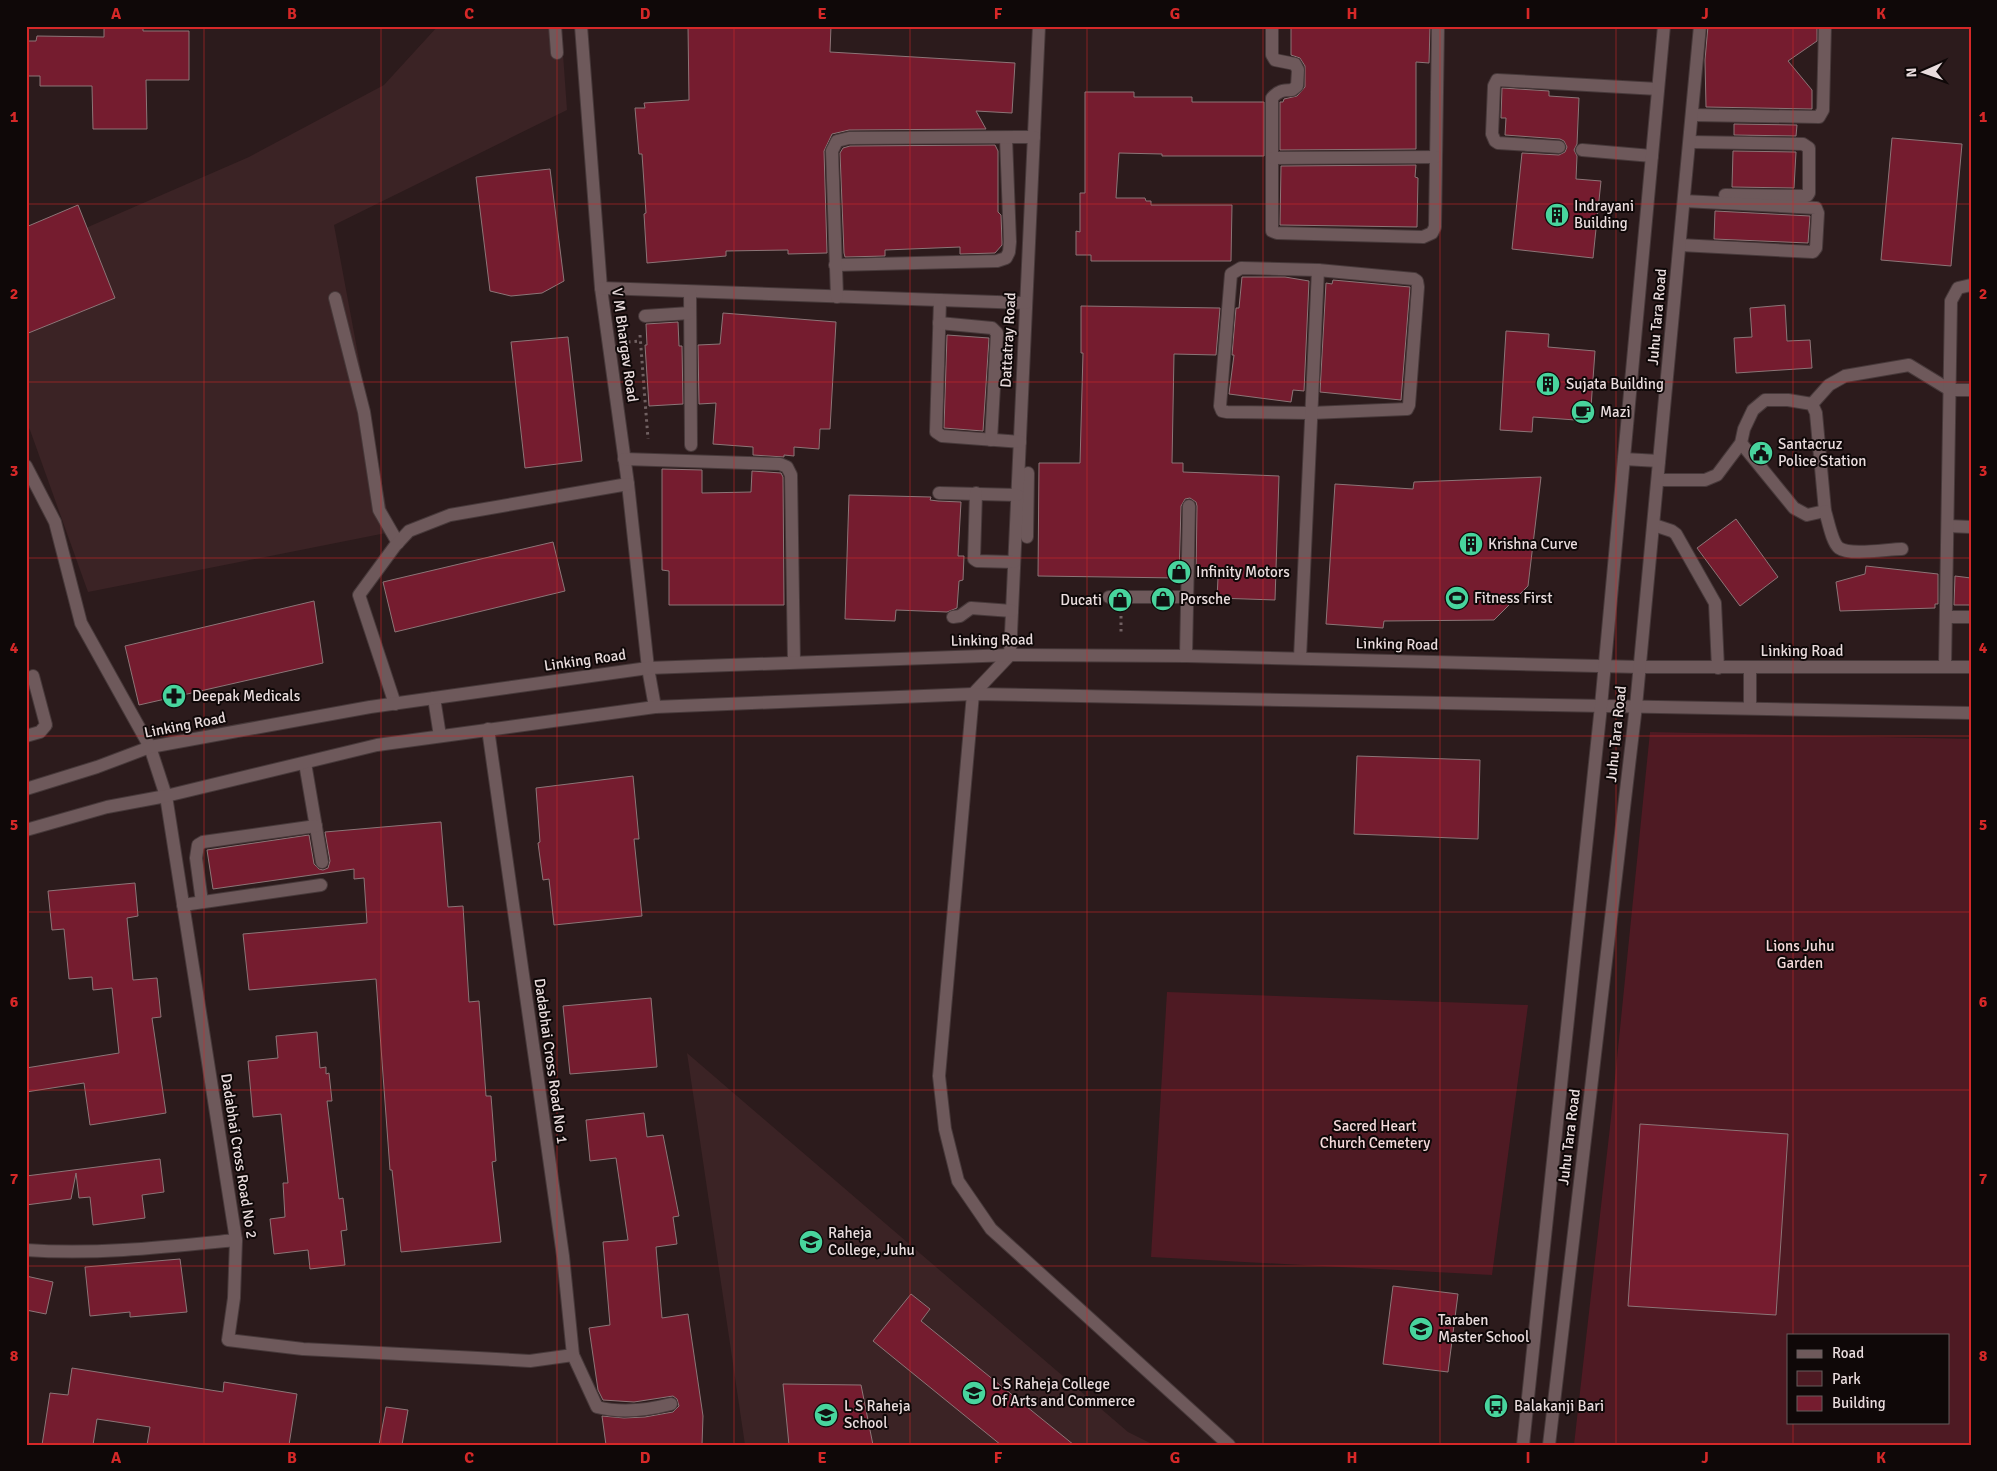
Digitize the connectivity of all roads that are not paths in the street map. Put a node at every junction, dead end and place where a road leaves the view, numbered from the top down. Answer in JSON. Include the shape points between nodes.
{"nodes":[{"id":1,"x":555,"y":26,"type":"edge"},
{"id":2,"x":580,"y":26,"type":"edge"},
{"id":3,"x":1039,"y":26,"type":"edge"},
{"id":4,"x":1272,"y":26,"type":"edge"},
{"id":5,"x":1438,"y":26,"type":"edge"},
{"id":6,"x":1663,"y":26,"type":"edge"},
{"id":7,"x":1700,"y":26,"type":"edge"},
{"id":8,"x":1826,"y":26,"type":"edge"},
{"id":9,"x":557,"y":53,"type":"dead end"},
{"id":10,"x":1658,"y":88,"type":"junction"},
{"id":11,"x":1692,"y":115,"type":"junction"},
{"id":12,"x":1034,"y":137,"type":"junction"},
{"id":13,"x":1006,"y":138,"type":"junction"},
{"id":14,"x":1690,"y":142,"type":"junction"},
{"id":15,"x":1559,"y":147,"type":"dead end"},
{"id":16,"x":1582,"y":150,"type":"dead end"},
{"id":17,"x":1652,"y":156,"type":"junction"},
{"id":18,"x":1436,"y":157,"type":"junction"},
{"id":19,"x":1272,"y":158,"type":"junction"},
{"id":20,"x":1684,"y":197,"type":"junction"},
{"id":21,"x":1680,"y":245,"type":"junction"},
{"id":22,"x":836,"y":265,"type":"junction"},
{"id":23,"x":1318,"y":270,"type":"junction"},
{"id":24,"x":1971,"y":286,"type":"edge"},
{"id":25,"x":601,"y":288,"type":"junction"},
{"id":26,"x":690,"y":292,"type":"junction"},
{"id":27,"x":837,"y":297,"type":"junction"},
{"id":28,"x":335,"y":298,"type":"dead end"},
{"id":29,"x":940,"y":300,"type":"junction"},
{"id":30,"x":1026,"y":303,"type":"junction"},
{"id":31,"x":690,"y":313,"type":"junction"},
{"id":32,"x":645,"y":316,"type":"road end"},
{"id":33,"x":939,"y":323,"type":"junction"},
{"id":34,"x":1950,"y":390,"type":"junction"},
{"id":35,"x":1971,"y":390,"type":"edge"},
{"id":36,"x":1812,"y":404,"type":"junction"},
{"id":37,"x":1312,"y":413,"type":"junction"},
{"id":38,"x":990,"y":440,"type":"junction"},
{"id":39,"x":1020,"y":442,"type":"junction"},
{"id":40,"x":1741,"y":443,"type":"junction"},
{"id":41,"x":691,"y":445,"type":"dead end"},
{"id":42,"x":624,"y":459,"type":"junction"},
{"id":43,"x":1624,"y":459,"type":"junction"},
{"id":44,"x":1660,"y":461,"type":"junction"},
{"id":45,"x":26,"y":466,"type":"edge"},
{"id":46,"x":1028,"y":473,"type":"junction"},
{"id":47,"x":1658,"y":480,"type":"junction"},
{"id":48,"x":628,"y":484,"type":"junction"},
{"id":49,"x":939,"y":492,"type":"dead end"},
{"id":50,"x":976,"y":493,"type":"junction"},
{"id":51,"x":1017,"y":495,"type":"junction"},
{"id":52,"x":1189,"y":506,"type":"dead end"},
{"id":53,"x":1825,"y":511,"type":"junction"},
{"id":54,"x":1654,"y":525,"type":"junction"},
{"id":55,"x":1948,"y":526,"type":"junction"},
{"id":56,"x":1971,"y":527,"type":"edge"},
{"id":57,"x":1028,"y":537,"type":"dead end"},
{"id":58,"x":398,"y":543,"type":"junction"},
{"id":59,"x":1902,"y":549,"type":"dead end"},
{"id":60,"x":1014,"y":562,"type":"junction"},
{"id":61,"x":1109,"y":597,"type":"dead end"},
{"id":62,"x":1187,"y":597,"type":"junction"},
{"id":63,"x":1012,"y":611,"type":"junction"},
{"id":64,"x":953,"y":617,"type":"dead end"},
{"id":65,"x":1946,"y":617,"type":"junction"},
{"id":66,"x":1971,"y":617,"type":"edge"},
{"id":67,"x":1010,"y":655,"type":"junction"},
{"id":68,"x":1186,"y":656,"type":"junction"},
{"id":69,"x":1300,"y":658,"type":"junction"},
{"id":70,"x":794,"y":662,"type":"junction"},
{"id":71,"x":1604,"y":666,"type":"junction"},
{"id":72,"x":1640,"y":667,"type":"junction"},
{"id":73,"x":1750,"y":667,"type":"junction"},
{"id":74,"x":1946,"y":667,"type":"junction"},
{"id":75,"x":1971,"y":667,"type":"edge"},
{"id":76,"x":648,"y":668,"type":"junction"},
{"id":77,"x":1718,"y":668,"type":"junction"},
{"id":78,"x":33,"y":676,"type":"dead end"},
{"id":79,"x":973,"y":694,"type":"junction"},
{"id":80,"x":434,"y":698,"type":"junction"},
{"id":81,"x":395,"y":704,"type":"junction"},
{"id":82,"x":1602,"y":706,"type":"junction"},
{"id":83,"x":1636,"y":706,"type":"junction"},
{"id":84,"x":655,"y":707,"type":"junction"},
{"id":85,"x":1750,"y":708,"type":"junction"},
{"id":86,"x":1971,"y":712,"type":"edge"},
{"id":87,"x":488,"y":729,"type":"junction"},
{"id":88,"x":26,"y":736,"type":"edge"},
{"id":89,"x":440,"y":736,"type":"junction"},
{"id":90,"x":150,"y":747,"type":"junction"},
{"id":91,"x":305,"y":763,"type":"junction"},
{"id":92,"x":26,"y":789,"type":"edge"},
{"id":93,"x":166,"y":796,"type":"junction"},
{"id":94,"x":316,"y":826,"type":"junction"},
{"id":95,"x":26,"y":830,"type":"edge"},
{"id":96,"x":322,"y":862,"type":"dead end"},
{"id":97,"x":321,"y":885,"type":"dead end"},
{"id":98,"x":202,"y":902,"type":"junction"},
{"id":99,"x":183,"y":905,"type":"junction"},
{"id":100,"x":236,"y":1240,"type":"junction"},
{"id":101,"x":26,"y":1250,"type":"edge"},
{"id":102,"x":573,"y":1355,"type":"junction"},
{"id":103,"x":671,"y":1404,"type":"dead end"},
{"id":104,"x":1229,"y":1445,"type":"edge"},
{"id":105,"x":1523,"y":1445,"type":"edge"},
{"id":106,"x":1549,"y":1445,"type":"edge"}],
"edges":[{"from":1,"to":9,"type":"street"},
{"from":2,"to":25,"type":"street","name":"V M Bhargav Road"},
{"from":3,"to":12,"type":"street","name":"Dattatray Road"},
{"from":4,"to":19,"type":"street","via":[[1272,55],[1275,60],[1296,64],[1298,70],[1297,86],[1277,92],[1272,98]]},
{"from":5,"to":18,"type":"street"},
{"from":6,"to":10,"type":"street","name":"Juhu Tara Road"},
{"from":7,"to":11,"type":"street","name":"Juhu Tara Road"},
{"from":8,"to":11,"type":"street","via":[[1823,110],[1819,117]]},
{"from":10,"to":15,"type":"street","via":[[1497,80],[1494,86],[1494,141]]},
{"from":10,"to":17,"type":"street","name":"Juhu Tara Road"},
{"from":11,"to":14,"type":"street","name":"Juhu Tara Road"},
{"from":12,"to":13,"type":"street"},
{"from":12,"to":30,"type":"street","name":"Dattatray Road"},
{"from":13,"to":22,"type":"street","via":[[1010,242],[1006,258]]},
{"from":13,"to":22,"type":"street","via":[[849,138],[837,141],[832,151]]},
{"from":14,"to":20,"type":"street","name":"Juhu Tara Road"},
{"from":14,"to":20,"type":"street","via":[[1806,146],[1810,152],[1809,192],[1802,197]]},
{"from":16,"to":17,"type":"street"},
{"from":17,"to":43,"type":"street","name":"Juhu Tara Road"},
{"from":18,"to":19,"type":"street"},
{"from":18,"to":19,"type":"street","via":[[1435,227],[1432,233],[1423,237],[1274,233]]},
{"from":20,"to":21,"type":"street","name":"Juhu Tara Road"},
{"from":20,"to":21,"type":"street","via":[[1816,208],[1816,248],[1813,252]]},
{"from":21,"to":44,"type":"street","name":"Juhu Tara Road"},
{"from":22,"to":27,"type":"street"},
{"from":23,"to":37,"type":"street"},
{"from":23,"to":37,"type":"street","via":[[1241,268],[1231,274],[1220,406],[1227,412]]},
{"from":23,"to":37,"type":"street","via":[[1407,277],[1417,281],[1418,287],[1407,409]]},
{"from":24,"to":34,"type":"street","via":[[1958,288],[1951,301]]},
{"from":25,"to":26,"type":"street"},
{"from":25,"to":42,"type":"street","name":"V M Bhargav Road"},
{"from":26,"to":27,"type":"street"},
{"from":26,"to":31,"type":"street"},
{"from":27,"to":29,"type":"street"},
{"from":28,"to":58,"type":"street","via":[[364,412],[379,510]]},
{"from":29,"to":30,"type":"street"},
{"from":29,"to":33,"type":"street"},
{"from":30,"to":39,"type":"street","name":"Dattatray Road"},
{"from":31,"to":32,"type":"street"},
{"from":31,"to":41,"type":"street"},
{"from":33,"to":38,"type":"street","via":[[936,432],[942,436]]},
{"from":33,"to":38,"type":"street","via":[[992,328],[997,333]]},
{"from":34,"to":35,"type":"street"},
{"from":34,"to":36,"type":"street","via":[[1909,365],[1845,376],[1829,385]]},
{"from":34,"to":55,"type":"street"},
{"from":36,"to":40,"type":"street","via":[[1765,400],[1752,410]]},
{"from":36,"to":53,"type":"street","via":[[1816,413]]},
{"from":37,"to":69,"type":"street"},
{"from":38,"to":39,"type":"street"},
{"from":39,"to":46,"type":"street","name":"Dattatray Road"},
{"from":40,"to":47,"type":"street","via":[[1717,475],[1710,479]]},
{"from":40,"to":53,"type":"street","via":[[1794,508],[1807,514]]},
{"from":42,"to":48,"type":"street","name":"V M Bhargav Road"},
{"from":42,"to":70,"type":"street","via":[[780,464],[787,467],[791,475]]},
{"from":43,"to":44,"type":"street"},
{"from":43,"to":71,"type":"street","name":"Juhu Tara Road"},
{"from":44,"to":47,"type":"street","name":"Juhu Tara Road"},
{"from":45,"to":90,"type":"street","name":"Dadabhai Cross Road No 2","via":[[55,522],[81,623]]},
{"from":46,"to":51,"type":"street","name":"Dattatray Road"},
{"from":46,"to":57,"type":"street"},
{"from":47,"to":54,"type":"street","name":"Juhu Tara Road"},
{"from":48,"to":58,"type":"street","via":[[450,515],[409,531]]},
{"from":48,"to":76,"type":"street","name":"V M Bhargav Road"},
{"from":49,"to":50,"type":"street"},
{"from":50,"to":51,"type":"street"},
{"from":50,"to":60,"type":"street","via":[[974,559]]},
{"from":51,"to":60,"type":"street","name":"Dattatray Road"},
{"from":52,"to":62,"type":"street"},
{"from":53,"to":59,"type":"street","via":[[1839,548],[1851,552]]},
{"from":54,"to":72,"type":"street","name":"Juhu Tara Road"},
{"from":54,"to":77,"type":"street","via":[[1676,534],[1715,603]]},
{"from":55,"to":56,"type":"street"},
{"from":55,"to":65,"type":"street"},
{"from":58,"to":81,"type":"street","via":[[359,595]]},
{"from":60,"to":63,"type":"street","name":"Dattatray Road"},
{"from":61,"to":62,"type":"street"},
{"from":62,"to":68,"type":"street"},
{"from":63,"to":64,"type":"street","via":[[972,608]]},
{"from":63,"to":67,"type":"street","name":"Dattatray Road"},
{"from":65,"to":66,"type":"street"},
{"from":65,"to":74,"type":"street"},
{"from":67,"to":68,"type":"street","name":"Linking Road"},
{"from":67,"to":70,"type":"street","name":"Linking Road"},
{"from":67,"to":79,"type":"street"},
{"from":68,"to":69,"type":"street","name":"Linking Road"},
{"from":69,"to":71,"type":"street","name":"Linking Road"},
{"from":70,"to":76,"type":"street","name":"Linking Road"},
{"from":71,"to":72,"type":"street","name":"Linking Road"},
{"from":71,"to":82,"type":"street","name":"Juhu Tara Road"},
{"from":72,"to":77,"type":"street","name":"Linking Road"},
{"from":72,"to":83,"type":"street","name":"Juhu Tara Road"},
{"from":73,"to":74,"type":"street","name":"Linking Road"},
{"from":73,"to":77,"type":"street","name":"Linking Road"},
{"from":73,"to":85,"type":"street"},
{"from":74,"to":75,"type":"street","name":"Linking Road"},
{"from":76,"to":80,"type":"street","name":"Linking Road"},
{"from":76,"to":84,"type":"street","name":"V M Bhargav Road"},
{"from":78,"to":88,"type":"street","via":[[46,725],[40,732]]},
{"from":79,"to":82,"type":"street"},
{"from":79,"to":84,"type":"street"},
{"from":79,"to":104,"type":"street","via":[[938,1076],[945,1129],[958,1181],[991,1229]]},
{"from":80,"to":81,"type":"street","name":"Linking Road"},
{"from":80,"to":89,"type":"street"},
{"from":81,"to":90,"type":"street","name":"Linking Road"},
{"from":82,"to":83,"type":"street"},
{"from":82,"to":105,"type":"street","name":"Juhu Tara Road"},
{"from":83,"to":85,"type":"street"},
{"from":83,"to":106,"type":"street","name":"Juhu Tara Road"},
{"from":84,"to":87,"type":"street"},
{"from":85,"to":86,"type":"street"},
{"from":87,"to":89,"type":"street"},
{"from":87,"to":102,"type":"street","name":"Dadabhai Cross Road No 1"},
{"from":89,"to":91,"type":"street","via":[[377,745]]},
{"from":90,"to":92,"type":"street","name":"Linking Road"},
{"from":90,"to":93,"type":"street","name":"Dadabhai Cross Road No 2"},
{"from":91,"to":93,"type":"street"},
{"from":91,"to":94,"type":"street"},
{"from":93,"to":95,"type":"street","via":[[107,807]]},
{"from":93,"to":99,"type":"street","name":"Dadabhai Cross Road No 2"},
{"from":94,"to":96,"type":"street"},
{"from":94,"to":98,"type":"street","via":[[198,845],[196,858]]},
{"from":97,"to":98,"type":"street"},
{"from":98,"to":99,"type":"street"},
{"from":99,"to":100,"type":"street","name":"Dadabhai Cross Road No 2"},
{"from":100,"to":101,"type":"street","via":[[154,1248],[60,1252]]},
{"from":100,"to":102,"type":"street","name":"Dadabhai Cross Road No 2","via":[[234,1298],[228,1340],[303,1349],[530,1361]]},
{"from":102,"to":103,"type":"street","name":"Dadabhai Cross Road No 1","via":[[597,1408],[627,1410]]}]}
